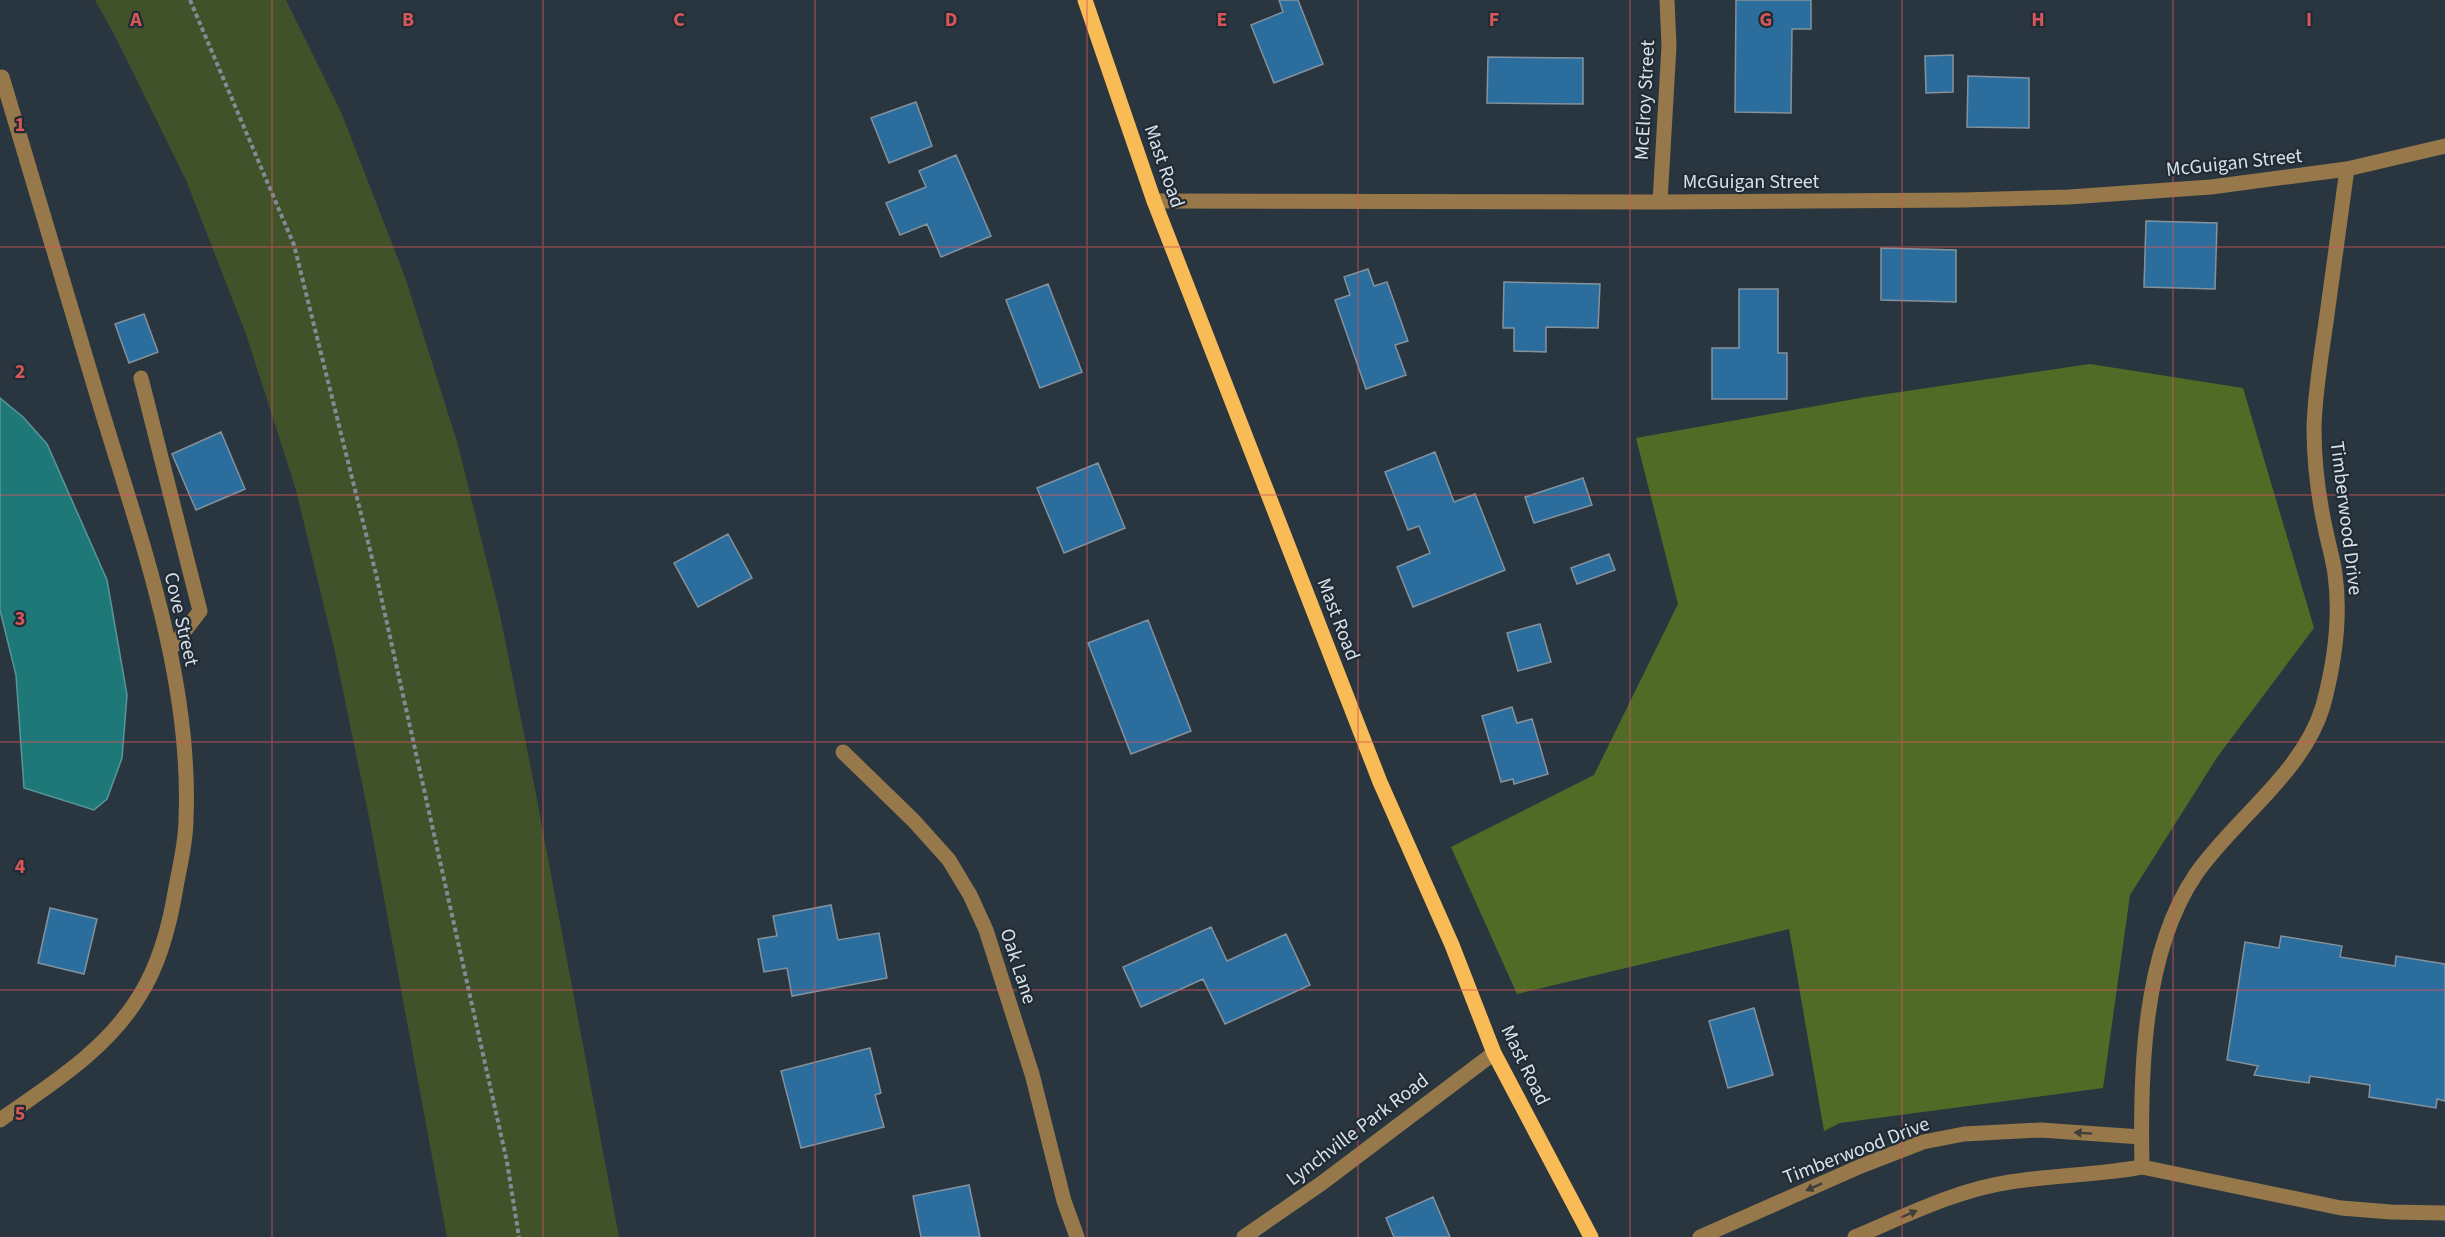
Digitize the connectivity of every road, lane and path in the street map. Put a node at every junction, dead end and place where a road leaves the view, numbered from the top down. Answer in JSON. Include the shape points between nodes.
{"nodes":[{"id":1,"x":190,"y":0,"type":"edge"},
{"id":2,"x":1085,"y":0,"type":"edge"},
{"id":3,"x":1667,"y":0,"type":"edge"},
{"id":4,"x":2,"y":77,"type":"dead end"},
{"id":5,"x":2445,"y":146,"type":"edge"},
{"id":6,"x":2347,"y":169,"type":"junction"},
{"id":7,"x":1154,"y":201,"type":"junction"},
{"id":8,"x":1660,"y":202,"type":"junction"},
{"id":9,"x":141,"y":378,"type":"dead end"},
{"id":10,"x":170,"y":650,"type":"junction"},
{"id":11,"x":843,"y":752,"type":"dead end"},
{"id":12,"x":1494,"y":1053,"type":"junction"},
{"id":13,"x":0,"y":1120,"type":"edge"},
{"id":14,"x":2142,"y":1137,"type":"junction"},
{"id":15,"x":2142,"y":1167,"type":"junction"},
{"id":16,"x":2445,"y":1213,"type":"edge"},
{"id":17,"x":519,"y":1237,"type":"edge"},
{"id":18,"x":1077,"y":1237,"type":"edge"},
{"id":19,"x":1244,"y":1237,"type":"edge"},
{"id":20,"x":1591,"y":1237,"type":"edge"},
{"id":21,"x":1700,"y":1237,"type":"edge"},
{"id":22,"x":1855,"y":1237,"type":"edge"}],
"edges":[{"from":1,"to":17,"type":"path","via":[[294,245],[376,574],[507,1162]]},
{"from":2,"to":7,"type":"main road","name":"Mast Road"},
{"from":3,"to":8,"type":"street","name":"McElroy Street","via":[[1669,46]]},
{"from":4,"to":10,"type":"street","name":"Cove Street","via":[[140,537]]},
{"from":5,"to":6,"type":"street"},
{"from":6,"to":8,"type":"street","name":"McGuigan Street","via":[[2211,188],[2068,197]]},
{"from":6,"to":14,"type":"street","name":"Timberwood Drive","via":[[2314,425],[2316,470],[2336,575],[2337,615],[2327,684],[2309,740],[2197,873],[2177,906],[2164,942],[2148,1015]]},
{"from":7,"to":8,"type":"street","name":"McGuigan Street"},
{"from":7,"to":12,"type":"main road","name":"Mast Road","via":[[1380,782],[1452,945]]},
{"from":9,"to":10,"type":"street","via":[[200,611]]},
{"from":10,"to":13,"type":"street","name":"Cove Street","via":[[185,765],[187,821],[171,916],[159,957],[141,995],[109,1037]]},
{"from":11,"to":18,"type":"street","name":"Oak Lane","via":[[949,860],[970,894],[986,930],[1028,1063]]},
{"from":12,"to":19,"type":"street","name":"Lynchville Park Road"},
{"from":12,"to":20,"type":"main road","name":"Mast Road"},
{"from":14,"to":15,"type":"street","name":"Timberwood Drive"},
{"from":14,"to":21,"type":"street","name":"Timberwood Drive","one_way":true,"via":[[2041,1130],[1964,1134],[1923,1142]]},
{"from":15,"to":16,"type":"street","via":[[2341,1208]]},
{"from":22,"to":15,"type":"street","one_way":true,"via":[[1927,1206],[1988,1187]]}]}
